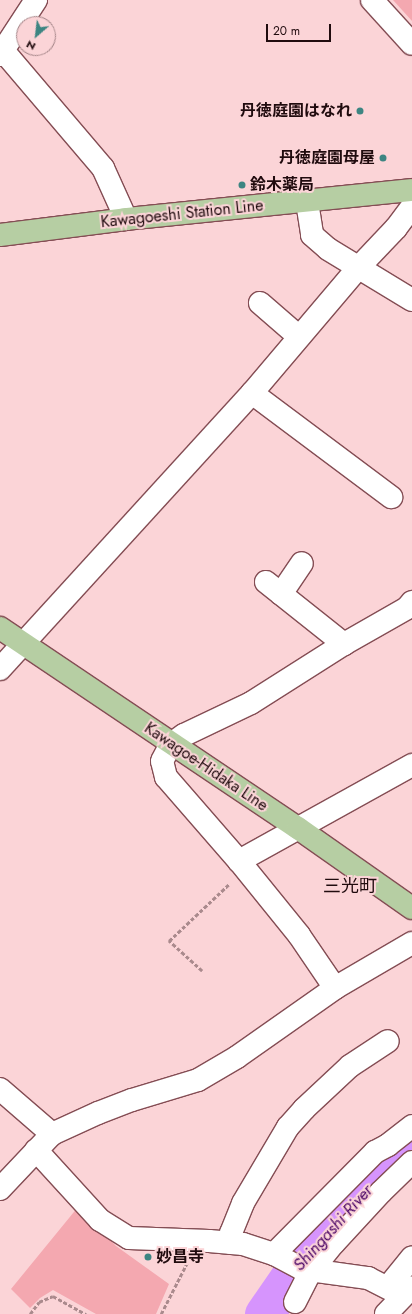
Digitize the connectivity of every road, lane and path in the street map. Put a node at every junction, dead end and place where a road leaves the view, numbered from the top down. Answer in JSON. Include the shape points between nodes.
{"nodes":[{"id":1,"x":36,"y":0,"type":"edge"},
{"id":2,"x":372,"y":0,"type":"edge"},
{"id":3,"x":412,"y":44,"type":"edge"},
{"id":4,"x":1,"y":51,"type":"edge"},
{"id":5,"x":412,"y":190,"type":"edge"},
{"id":6,"x":307,"y":202,"type":"junction"},
{"id":7,"x":412,"y":207,"type":"edge"},
{"id":8,"x":126,"y":218,"type":"junction"},
{"id":9,"x":0,"y":235,"type":"edge"},
{"id":10,"x":358,"y":268,"type":"junction"},
{"id":11,"x":412,"y":300,"type":"edge"},
{"id":12,"x":260,"y":303,"type":"dead end"},
{"id":13,"x":298,"y":336,"type":"junction"},
{"id":14,"x":252,"y":393,"type":"junction"},
{"id":15,"x":391,"y":497,"type":"dead end"},
{"id":16,"x":302,"y":563,"type":"dead end"},
{"id":17,"x":412,"y":602,"type":"edge"},
{"id":18,"x":0,"y":628,"type":"edge"},
{"id":19,"x":22,"y":644,"type":"junction"},
{"id":20,"x":344,"y":644,"type":"junction"},
{"id":21,"x":0,"y":669,"type":"edge"},
{"id":22,"x":171,"y":744,"type":"junction"},
{"id":23,"x":412,"y":765,"type":"edge"},
{"id":24,"x":298,"y":828,"type":"junction"},
{"id":25,"x":242,"y":865,"type":"junction"},
{"id":26,"x":412,"y":908,"type":"edge"},
{"id":27,"x":412,"y":944,"type":"edge"},
{"id":28,"x":202,"y":970,"type":"dead end"},
{"id":29,"x":335,"y":988,"type":"junction"},
{"id":30,"x":388,"y":1041,"type":"dead end"},
{"id":31,"x":0,"y":1089,"type":"edge"},
{"id":32,"x":412,"y":1126,"type":"edge"},
{"id":33,"x":52,"y":1134,"type":"junction"},
{"id":34,"x":36,"y":1150,"type":"junction"},
{"id":35,"x":412,"y":1162,"type":"edge"},
{"id":36,"x":0,"y":1189,"type":"edge"},
{"id":37,"x":231,"y":1243,"type":"junction"},
{"id":38,"x":277,"y":1256,"type":"junction"},
{"id":39,"x":412,"y":1258,"type":"edge"},
{"id":40,"x":187,"y":1262,"type":"dead end"},
{"id":41,"x":306,"y":1270,"type":"junction"},
{"id":42,"x":401,"y":1290,"type":"edge"},
{"id":43,"x":295,"y":1302,"type":"dead end"},
{"id":44,"x":30,"y":1314,"type":"edge"},
{"id":45,"x":86,"y":1314,"type":"edge"},
{"id":46,"x":161,"y":1314,"type":"edge"},
{"id":47,"x":386,"y":1314,"type":"edge"}],
"edges":[{"from":1,"to":4,"type":"street"},
{"from":2,"to":3,"type":"street"},
{"from":4,"to":8,"type":"street","via":[[103,168]]},
{"from":5,"to":6,"type":"main road","name":"Kawagoeshi Station Line"},
{"from":6,"to":8,"type":"main road","name":"Kawagoeshi Station Line"},
{"from":6,"to":10,"type":"street","via":[[312,235],[328,249]]},
{"from":7,"to":10,"type":"street"},
{"from":8,"to":9,"type":"main road","name":"Kawagoeshi Station Line"},
{"from":10,"to":11,"type":"street"},
{"from":10,"to":13,"type":"street"},
{"from":12,"to":13,"type":"street"},
{"from":13,"to":14,"type":"street"},
{"from":14,"to":15,"type":"street"},
{"from":14,"to":19,"type":"street"},
{"from":16,"to":20,"type":"street","via":[[273,588]]},
{"from":17,"to":20,"type":"street","via":[[407,608]]},
{"from":18,"to":19,"type":"main road","name":"Kawagoe-Hidaka Line"},
{"from":19,"to":21,"type":"street"},
{"from":19,"to":22,"type":"main road","name":"Kawagoe-Hidaka Line"},
{"from":20,"to":22,"type":"street","via":[[251,703],[184,735]]},
{"from":22,"to":24,"type":"main road","name":"Kawagoe-Hidaka Line"},
{"from":22,"to":25,"type":"street","via":[[162,762],[166,777]]},
{"from":23,"to":24,"type":"street"},
{"from":24,"to":25,"type":"street"},
{"from":24,"to":26,"type":"main road","name":"Kawagoe-Hidaka Line"},
{"from":25,"to":28,"type":"path","via":[[169,941]]},
{"from":25,"to":29,"type":"street","via":[[299,935]]},
{"from":27,"to":29,"type":"street"},
{"from":29,"to":33,"type":"street","via":[[237,1057],[198,1080],[132,1100]]},
{"from":30,"to":37,"type":"street","via":[[350,1066],[304,1109],[288,1128],[243,1203],[231,1233]]},
{"from":31,"to":33,"type":"street"},
{"from":32,"to":38,"type":"street","via":[[375,1152]]},
{"from":33,"to":34,"type":"street"},
{"from":34,"to":36,"type":"street"},
{"from":34,"to":37,"type":"street","via":[[100,1220],[129,1238]]},
{"from":35,"to":41,"type":"street"},
{"from":37,"to":38,"type":"street","via":[[243,1244]]},
{"from":38,"to":41,"type":"street"},
{"from":39,"to":42,"type":"street"},
{"from":40,"to":46,"type":"path"},
{"from":41,"to":42,"type":"street","via":[[368,1278]]},
{"from":41,"to":43,"type":"street"},
{"from":42,"to":47,"type":"street"},
{"from":44,"to":45,"type":"path","via":[[39,1302],[53,1296]]}]}
